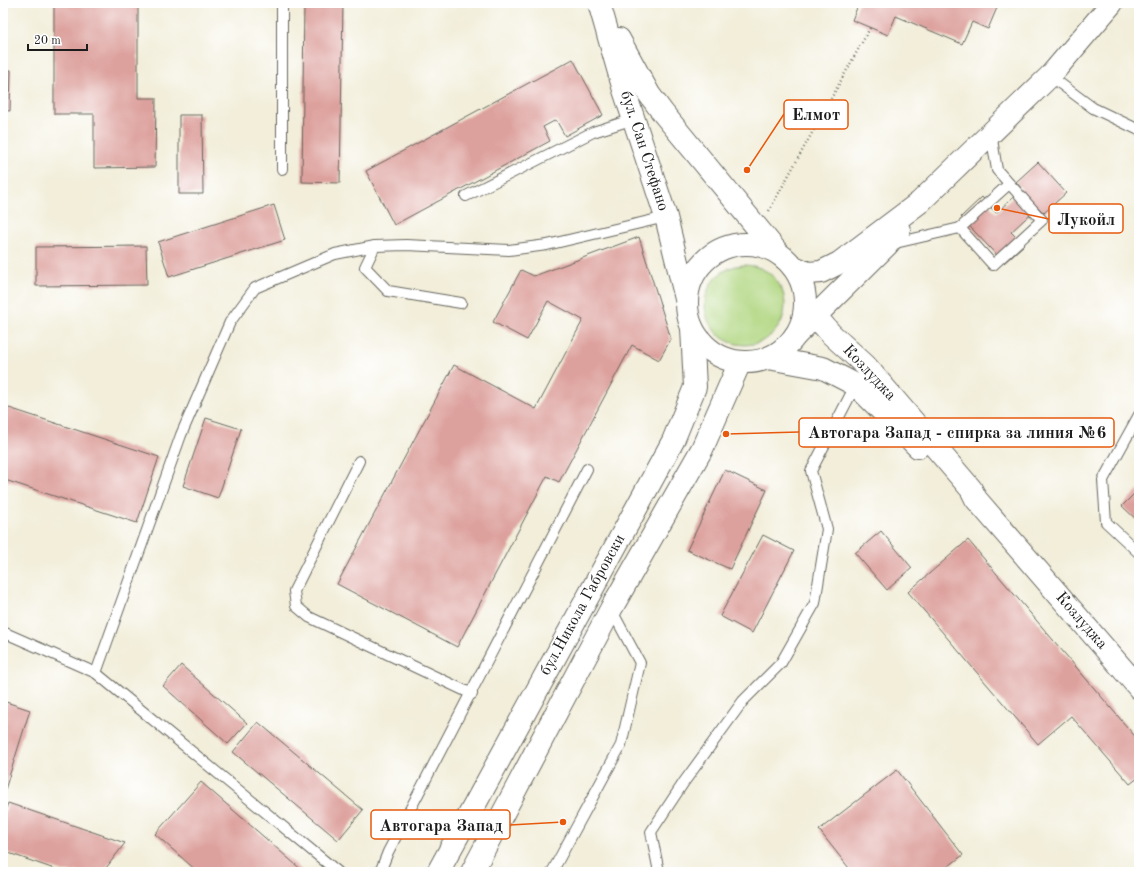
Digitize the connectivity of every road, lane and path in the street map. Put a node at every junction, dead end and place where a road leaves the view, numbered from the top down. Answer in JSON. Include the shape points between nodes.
{"nodes":[{"id":1,"x":282,"y":3,"type":"edge"},
{"id":2,"x":599,"y":3,"type":"edge"},
{"id":3,"x":1112,"y":3,"type":"edge"},
{"id":4,"x":870,"y":28,"type":"dead end"},
{"id":5,"x":1050,"y":76,"type":"junction"},
{"id":6,"x":634,"y":119,"type":"junction"},
{"id":7,"x":1139,"y":130,"type":"edge"},
{"id":8,"x":991,"y":132,"type":"junction"},
{"id":9,"x":282,"y":169,"type":"dead end"},
{"id":10,"x":1008,"y":184,"type":"junction"},
{"id":11,"x":466,"y":196,"type":"dead end"},
{"id":12,"x":920,"y":202,"type":"junction"},
{"id":13,"x":666,"y":217,"type":"junction"},
{"id":14,"x":960,"y":228,"type":"junction"},
{"id":15,"x":759,"y":230,"type":"junction"},
{"id":16,"x":887,"y":245,"type":"junction"},
{"id":17,"x":375,"y":246,"type":"junction"},
{"id":18,"x":785,"y":260,"type":"junction"},
{"id":19,"x":687,"y":300,"type":"junction"},
{"id":20,"x":461,"y":303,"type":"dead end"},
{"id":21,"x":811,"y":310,"type":"junction"},
{"id":22,"x":692,"y":328,"type":"junction"},
{"id":23,"x":768,"y":358,"type":"junction"},
{"id":24,"x":740,"y":362,"type":"junction"},
{"id":25,"x":866,"y":365,"type":"junction"},
{"id":26,"x":856,"y":385,"type":"junction"},
{"id":27,"x":1139,"y":415,"type":"edge"},
{"id":28,"x":359,"y":461,"type":"dead end"},
{"id":29,"x":587,"y":469,"type":"dead end"},
{"id":30,"x":976,"y":499,"type":"junction"},
{"id":31,"x":1139,"y":553,"type":"edge"},
{"id":32,"x":611,"y":609,"type":"junction"},
{"id":33,"x":3,"y":632,"type":"edge"},
{"id":34,"x":96,"y":673,"type":"junction"},
{"id":35,"x":1139,"y":688,"type":"edge"},
{"id":36,"x":472,"y":694,"type":"junction"},
{"id":37,"x":338,"y":872,"type":"edge"},
{"id":38,"x":380,"y":872,"type":"edge"},
{"id":39,"x":438,"y":872,"type":"edge"},
{"id":40,"x":472,"y":872,"type":"edge"},
{"id":41,"x":552,"y":872,"type":"edge"},
{"id":42,"x":659,"y":872,"type":"edge"}],
"edges":[{"from":1,"to":9,"type":"lane"},
{"from":2,"to":6,"type":"street","name":"бул. Сан Стефано"},
{"from":2,"to":15,"type":"street","name":"бул. Сан Стефано","via":[[649,94],[663,114]]},
{"from":3,"to":5,"type":"street"},
{"from":4,"to":15,"type":"path"},
{"from":5,"to":7,"type":"lane","via":[[1093,108]]},
{"from":5,"to":8,"type":"street"},
{"from":6,"to":11,"type":"lane","via":[[593,132]]},
{"from":6,"to":13,"type":"street","name":"бул. Сан Стефано"},
{"from":8,"to":10,"type":"lane","via":[[997,170]]},
{"from":8,"to":12,"type":"street"},
{"from":10,"to":14,"type":"lane"},
{"from":10,"to":14,"type":"lane","via":[[1042,220],[993,264]]},
{"from":12,"to":16,"type":"street"},
{"from":12,"to":18,"type":"street","via":[[839,264],[821,272],[808,273]]},
{"from":13,"to":17,"type":"lane","via":[[547,245],[509,250]]},
{"from":13,"to":19,"type":"street","name":"бул. Сан Стефано"},
{"from":14,"to":16,"type":"lane"},
{"from":15,"to":18,"type":"street","name":"бул. Сан Стефано"},
{"from":16,"to":21,"type":"street"},
{"from":17,"to":20,"type":"lane","via":[[365,267],[388,291]]},
{"from":17,"to":34,"type":"lane","via":[[335,254],[255,288],[230,322],[181,435]]},
{"from":18,"to":19,"type":"street","via":[[765,247],[750,244],[718,251],[696,272],[689,286]]},
{"from":18,"to":21,"type":"street","via":[[801,281]]},
{"from":19,"to":22,"type":"street"},
{"from":21,"to":23,"type":"street","via":[[795,336],[783,349]]},
{"from":21,"to":25,"type":"street","name":"Козлуджа","via":[[831,334]]},
{"from":22,"to":24,"type":"street","via":[[708,349],[724,358]]},
{"from":22,"to":39,"type":"street","name":"бул.Никола Габровски","via":[[695,387],[673,441]]},
{"from":23,"to":24,"type":"street"},
{"from":23,"to":26,"type":"street","name":"Козлуджа","via":[[823,368]]},
{"from":24,"to":32,"type":"street","name":"бул.Никола Габровски","via":[[702,449]]},
{"from":25,"to":26,"type":"lane"},
{"from":25,"to":30,"type":"street","name":"Козлуджа","via":[[971,489]]},
{"from":26,"to":30,"type":"street","name":"Козлуджа","via":[[966,493]]},
{"from":26,"to":42,"type":"lane","via":[[811,471],[826,529],[815,603],[781,663],[743,701],[651,832]]},
{"from":27,"to":31,"type":"lane","via":[[1103,480],[1106,522]]},
{"from":28,"to":36,"type":"lane","via":[[294,591],[296,606],[309,617]]},
{"from":29,"to":36,"type":"lane"},
{"from":30,"to":35,"type":"street","name":"Козлуджа"},
{"from":32,"to":40,"type":"street","name":"бул.Никола Габровски"},
{"from":32,"to":41,"type":"lane","via":[[640,663],[621,744]]},
{"from":33,"to":34,"type":"lane"},
{"from":34,"to":37,"type":"lane"},
{"from":36,"to":38,"type":"lane","via":[[388,852]]}]}
